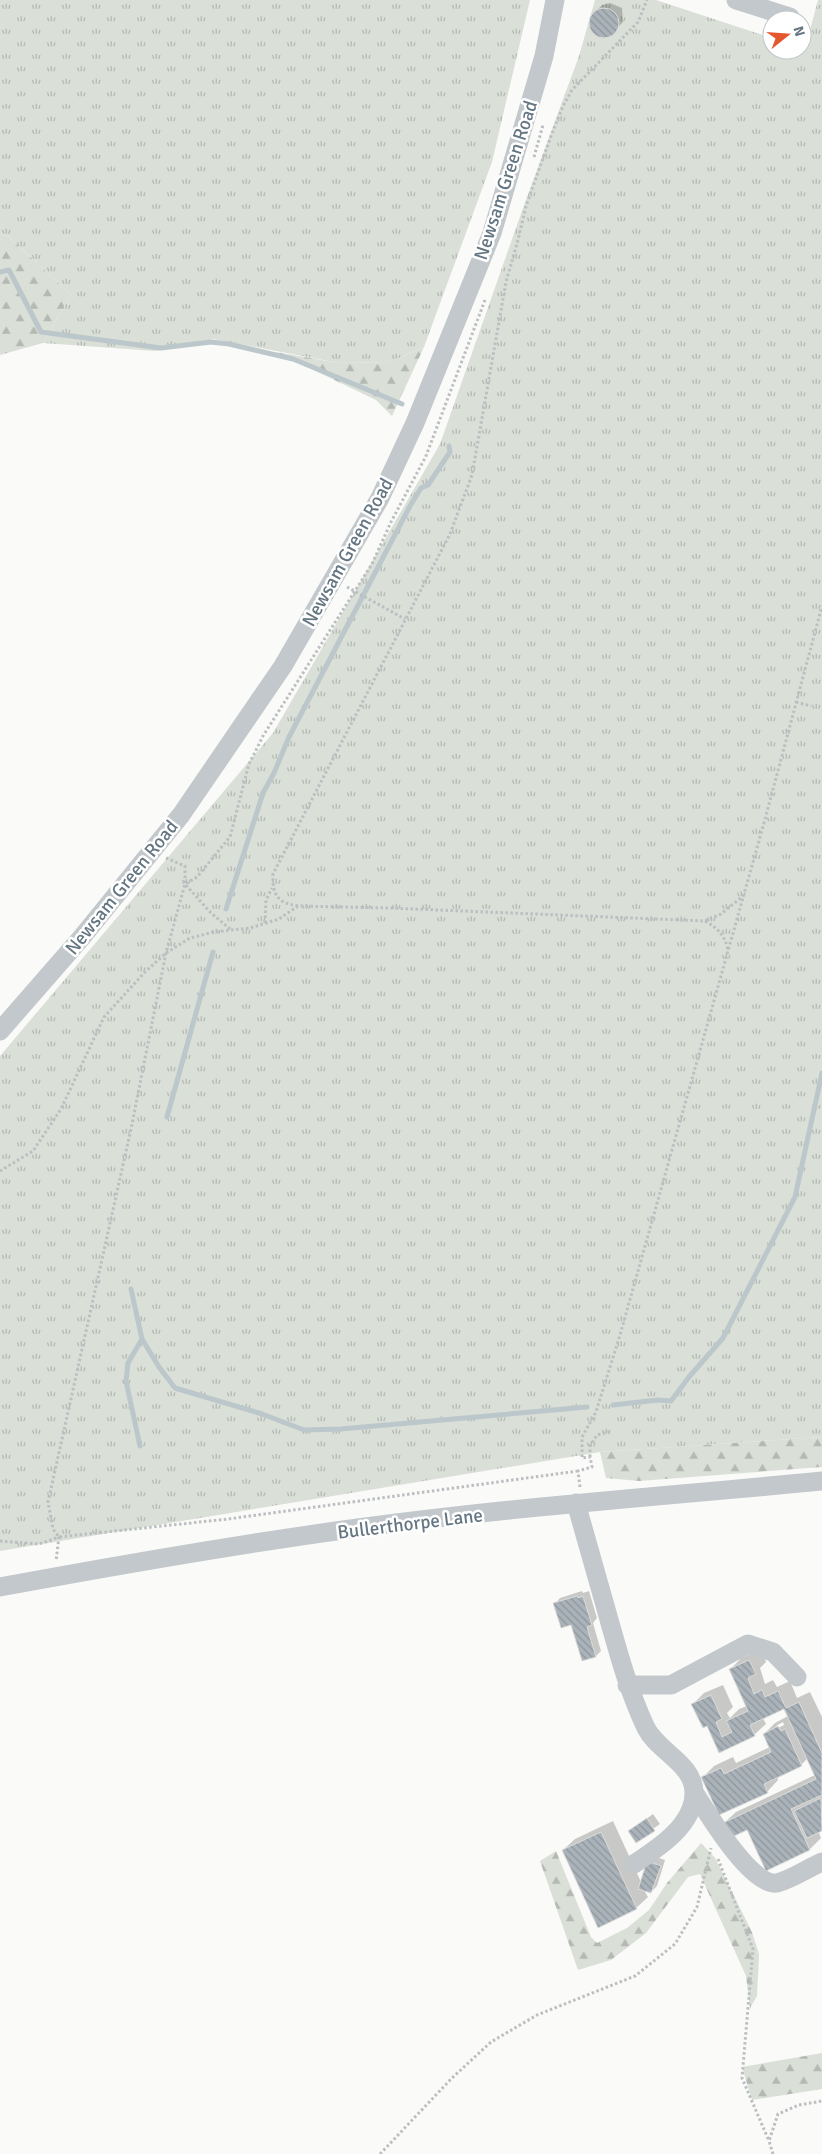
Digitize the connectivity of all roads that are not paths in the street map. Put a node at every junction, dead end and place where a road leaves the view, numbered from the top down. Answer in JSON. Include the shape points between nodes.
{"nodes":[{"id":1,"x":556,"y":0,"type":"edge"},
{"id":2,"x":736,"y":0,"type":"edge"},
{"id":3,"x":768,"y":10,"type":"edge"},
{"id":4,"x":0,"y":1030,"type":"edge"},
{"id":5,"x":822,"y":1481,"type":"edge"},
{"id":6,"x":579,"y":1502,"type":"junction"},
{"id":7,"x":0,"y":1587,"type":"edge"},
{"id":8,"x":797,"y":1677,"type":"dead end"},
{"id":9,"x":627,"y":1685,"type":"junction"},
{"id":10,"x":694,"y":1792,"type":"junction"},
{"id":11,"x":822,"y":1862,"type":"edge"},
{"id":12,"x":634,"y":1864,"type":"dead end"}],
"edges":[{"from":1,"to":4,"type":"street","name":"Newsam Green Road","via":[[544,56],[492,233],[415,423],[352,548],[283,666],[181,815],[82,937]]},
{"from":2,"to":3,"type":"street"},
{"from":5,"to":6,"type":"street","name":"Bullerthorpe Lane"},
{"from":6,"to":7,"type":"street","name":"Bullerthorpe Lane","via":[[358,1528]]},
{"from":6,"to":9,"type":"street"},
{"from":8,"to":9,"type":"street","via":[[773,1652],[748,1644],[670,1685]]},
{"from":9,"to":10,"type":"street","via":[[647,1731],[688,1773]]},
{"from":10,"to":11,"type":"street","via":[[733,1849],[766,1882],[776,1883]]},
{"from":10,"to":12,"type":"street","via":[[692,1806],[680,1827]]}]}
